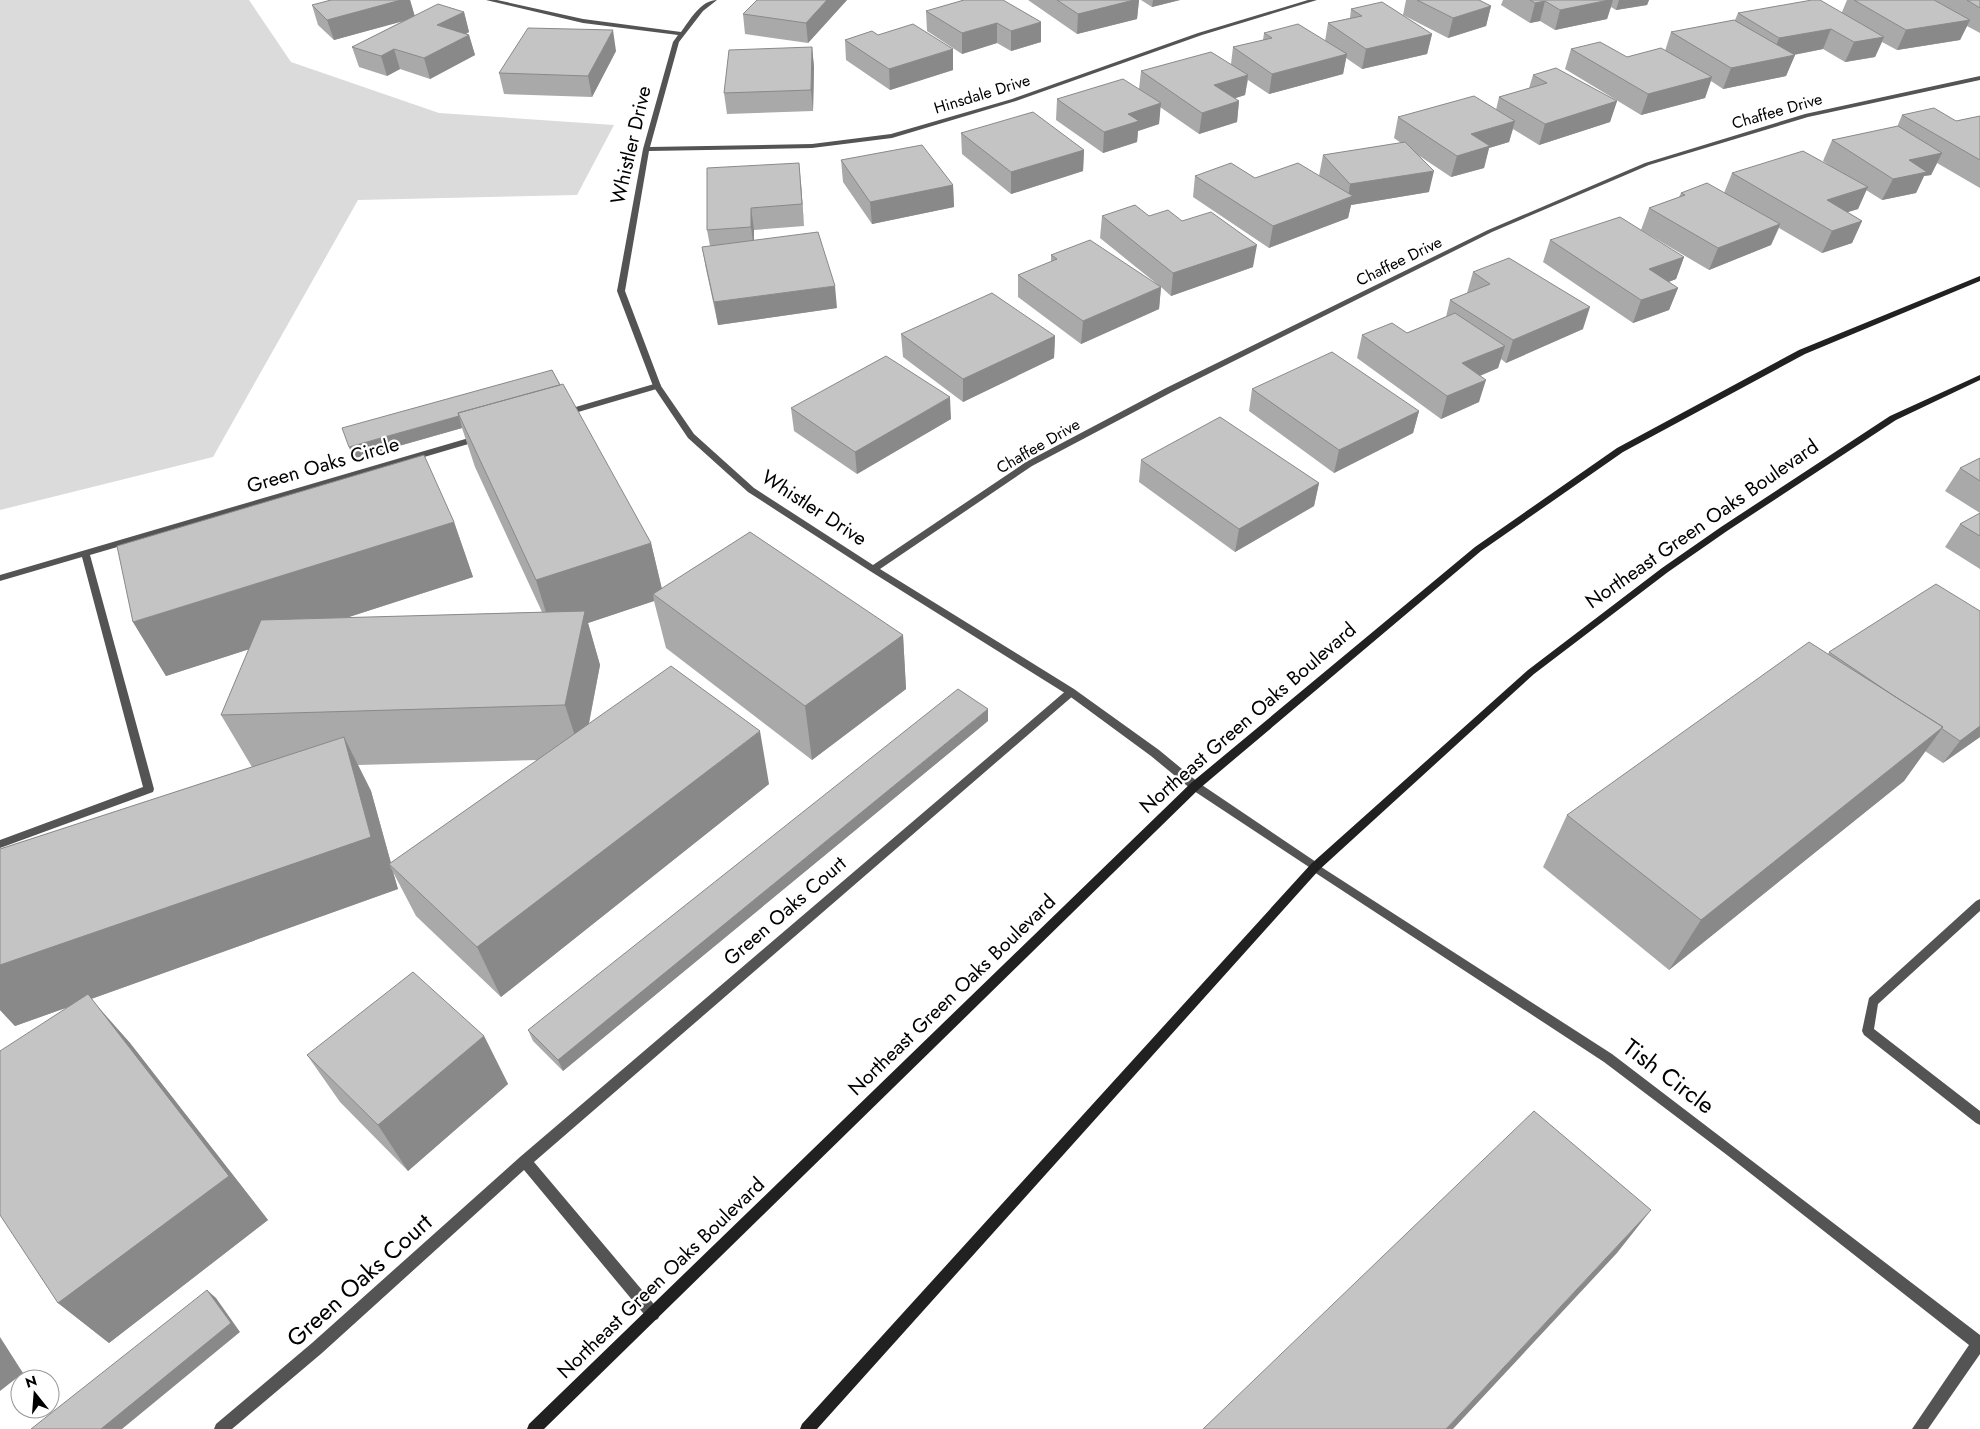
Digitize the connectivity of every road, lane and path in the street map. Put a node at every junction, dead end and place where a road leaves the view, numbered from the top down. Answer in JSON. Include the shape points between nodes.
{"nodes":[{"id":1,"x":489,"y":0,"type":"edge"},
{"id":2,"x":714,"y":0,"type":"edge"},
{"id":3,"x":1314,"y":0,"type":"edge"},
{"id":4,"x":683,"y":34,"type":"junction"},
{"id":5,"x":1980,"y":78,"type":"edge"},
{"id":6,"x":646,"y":149,"type":"junction"},
{"id":7,"x":1980,"y":278,"type":"edge"},
{"id":8,"x":1980,"y":377,"type":"edge"},
{"id":9,"x":657,"y":386,"type":"junction"},
{"id":10,"x":552,"y":416,"type":"edge"},
{"id":11,"x":485,"y":436,"type":"edge"},
{"id":12,"x":85,"y":553,"type":"junction"},
{"id":13,"x":873,"y":569,"type":"junction"},
{"id":14,"x":0,"y":578,"type":"edge"},
{"id":15,"x":1071,"y":692,"type":"junction"},
{"id":16,"x":1195,"y":786,"type":"junction"},
{"id":17,"x":0,"y":844,"type":"edge"},
{"id":18,"x":1315,"y":867,"type":"junction"},
{"id":19,"x":1980,"y":904,"type":"edge"},
{"id":20,"x":1980,"y":1119,"type":"edge"},
{"id":21,"x":525,"y":1161,"type":"junction"},
{"id":22,"x":653,"y":1314,"type":"junction"},
{"id":23,"x":1980,"y":1343,"type":"edge"},
{"id":24,"x":222,"y":1429,"type":"edge"},
{"id":25,"x":534,"y":1429,"type":"edge"},
{"id":26,"x":807,"y":1429,"type":"edge"},
{"id":27,"x":1919,"y":1429,"type":"edge"}],
"edges":[{"from":1,"to":4,"type":"street","via":[[583,21]]},
{"from":2,"to":4,"type":"street","name":"Whistler Drive","via":[[701,10]]},
{"from":3,"to":6,"type":"street","name":"Hinsdale Drive","via":[[1200,34],[1014,100],[892,136],[812,146]]},
{"from":4,"to":6,"type":"street","name":"Whistler Drive","via":[[676,42]]},
{"from":5,"to":13,"type":"street","name":"Chaffee Drive","via":[[1807,115],[1647,164],[1490,232],[1178,385],[1029,464]]},
{"from":6,"to":9,"type":"street","name":"Whistler Drive","via":[[621,291]]},
{"from":7,"to":16,"type":"main road","name":"Northeast Green Oaks Boulevard","via":[[1802,352],[1620,450],[1478,549]]},
{"from":8,"to":18,"type":"main road","name":"Northeast Green Oaks Boulevard","via":[[1893,418],[1665,570],[1531,672]]},
{"from":9,"to":10,"type":"street"},
{"from":9,"to":13,"type":"street","name":"Whistler Drive","via":[[691,436],[751,490]]},
{"from":11,"to":12,"type":"street","name":"Green Oaks Circle"},
{"from":12,"to":14,"type":"street","name":"Green Oaks Circle"},
{"from":12,"to":17,"type":"street","via":[[148,789]]},
{"from":13,"to":15,"type":"street","name":"Whistler Drive"},
{"from":15,"to":16,"type":"street","name":"Whistler Drive"},
{"from":15,"to":21,"type":"street","name":"Green Oaks Court"},
{"from":16,"to":18,"type":"street","name":"Whistler Drive"},
{"from":16,"to":22,"type":"main road","name":"Northeast Green Oaks Boulevard"},
{"from":18,"to":23,"type":"street","name":"Tish Circle","via":[[1608,1058]]},
{"from":18,"to":26,"type":"main road","name":"Northeast Green Oaks Boulevard"},
{"from":19,"to":20,"type":"street","via":[[1873,1002],[1868,1031]]},
{"from":21,"to":22,"type":"street"},
{"from":21,"to":24,"type":"street","name":"Green Oaks Court"},
{"from":22,"to":25,"type":"main road","name":"Northeast Green Oaks Boulevard"},
{"from":23,"to":27,"type":"street","name":"Tish Circle"}]}
